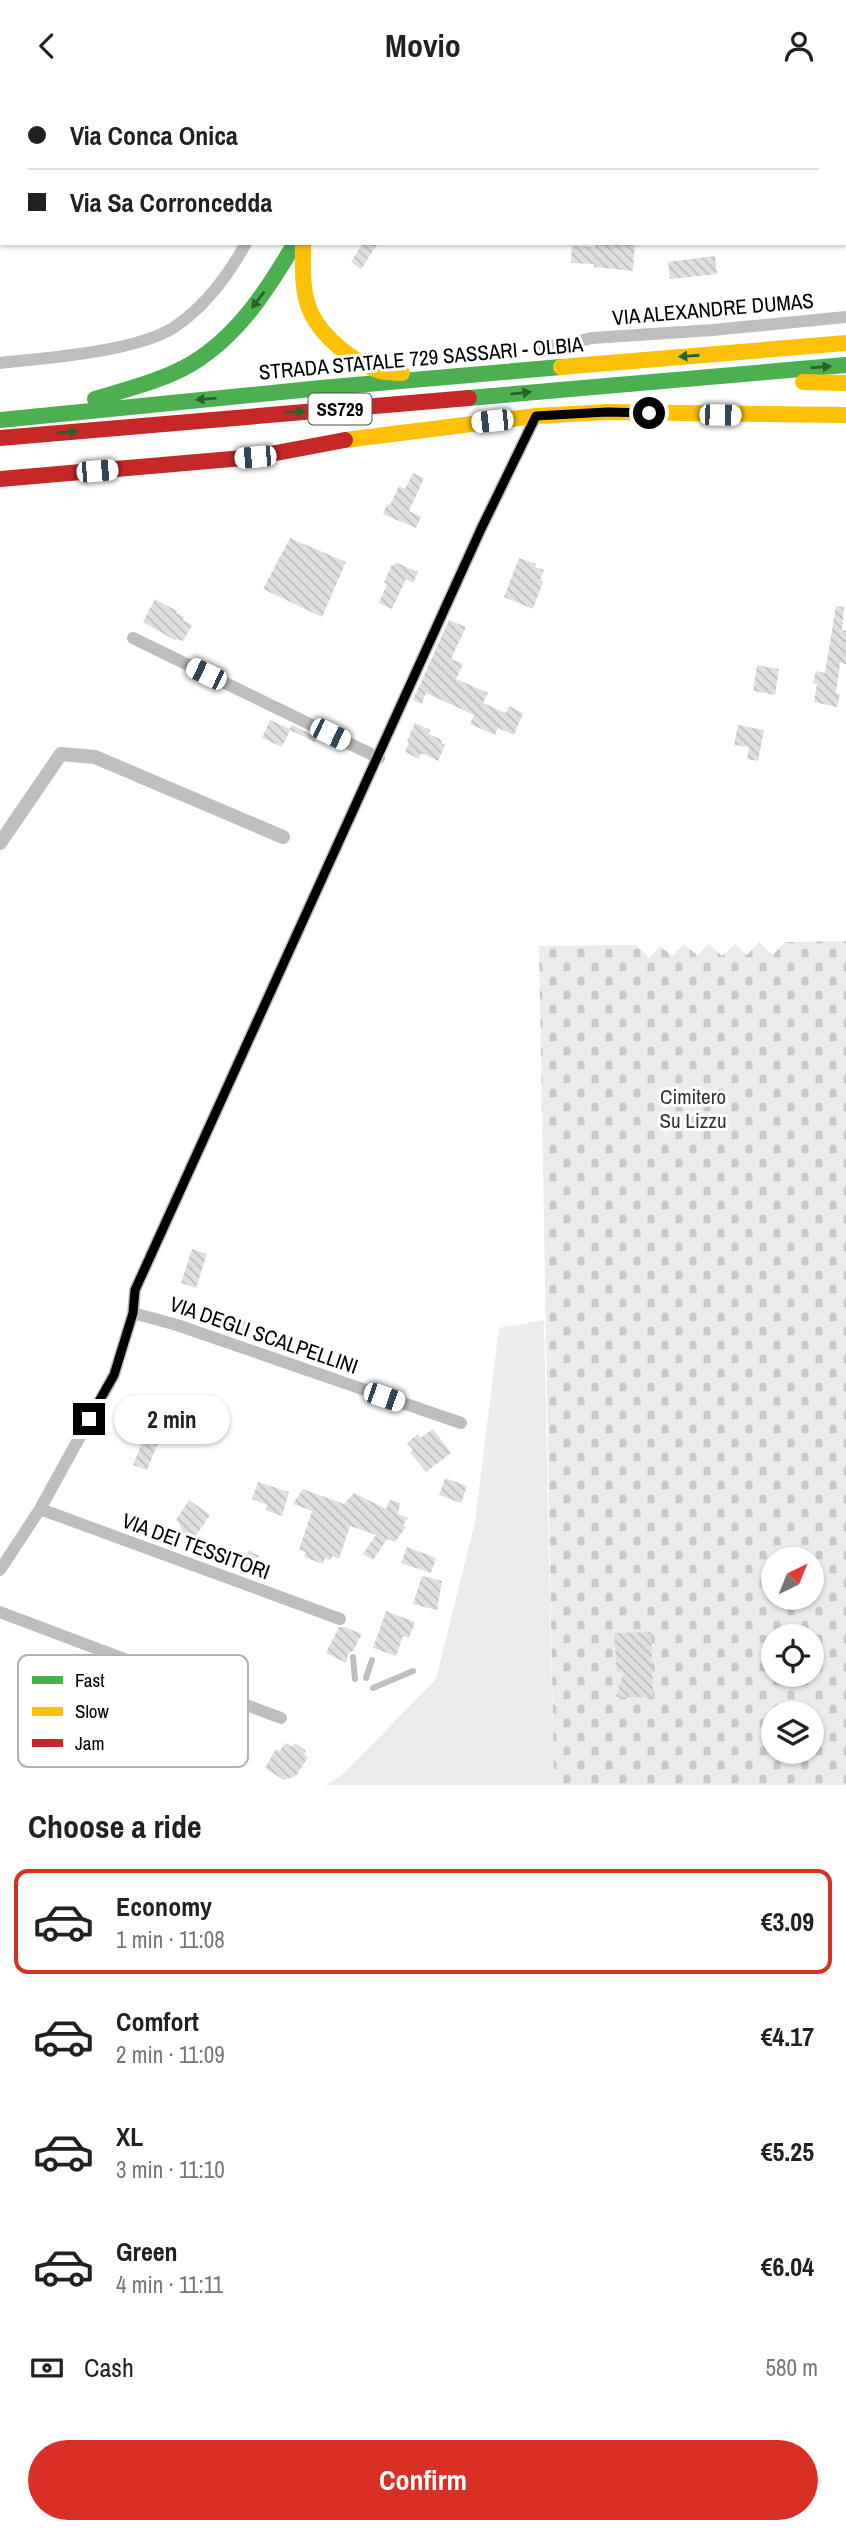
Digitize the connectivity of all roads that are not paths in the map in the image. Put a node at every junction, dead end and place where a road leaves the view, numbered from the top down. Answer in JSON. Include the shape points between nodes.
{"nodes":[{"id":1,"x":245,"y":245,"type":"edge"},
{"id":2,"x":294,"y":245,"type":"edge"},
{"id":3,"x":303,"y":245,"type":"edge"},
{"id":4,"x":846,"y":317,"type":"edge"},
{"id":5,"x":846,"y":344,"type":"edge"},
{"id":6,"x":541,"y":346,"type":"dead end"},
{"id":7,"x":0,"y":363,"type":"edge"},
{"id":8,"x":846,"y":365,"type":"edge"},
{"id":9,"x":445,"y":378,"type":"junction"},
{"id":10,"x":680,"y":379,"type":"junction"},
{"id":11,"x":846,"y":383,"type":"edge"},
{"id":12,"x":44,"y":415,"type":"junction"},
{"id":13,"x":846,"y":415,"type":"edge"},
{"id":14,"x":536,"y":416,"type":"junction"},
{"id":15,"x":0,"y":420,"type":"edge"},
{"id":16,"x":0,"y":438,"type":"edge"},
{"id":17,"x":0,"y":479,"type":"edge"},
{"id":18,"x":133,"y":638,"type":"dead end"},
{"id":19,"x":379,"y":758,"type":"junction"},
{"id":20,"x":133,"y":1313,"type":"junction"},
{"id":21,"x":461,"y":1423,"type":"dead end"},
{"id":22,"x":40,"y":1509,"type":"junction"},
{"id":23,"x":0,"y":1570,"type":"edge"},
{"id":24,"x":0,"y":1612,"type":"edge"},
{"id":25,"x":340,"y":1619,"type":"dead end"},
{"id":26,"x":114,"y":1655,"type":"edge"},
{"id":27,"x":353,"y":1657,"type":"dead end"},
{"id":28,"x":372,"y":1660,"type":"dead end"},
{"id":29,"x":413,"y":1671,"type":"dead end"},
{"id":30,"x":366,"y":1678,"type":"dead end"},
{"id":31,"x":355,"y":1679,"type":"dead end"},
{"id":32,"x":373,"y":1688,"type":"dead end"},
{"id":33,"x":248,"y":1706,"type":"edge"},
{"id":34,"x":281,"y":1718,"type":"dead end"}],
"edges":[{"from":1,"to":7,"type":"street","via":[[219,285],[171,329],[104,349]]},
{"from":2,"to":12,"type":"main road","one_way":true,"via":[[253,306],[228,335],[192,364],[157,380]]},
{"from":3,"to":9,"type":"main road","via":[[303,280],[310,313],[330,339],[356,361],[381,371]]},
{"from":4,"to":6,"type":"street","name":"VIA ALEXANDRE DUMAS"},
{"from":5,"to":9,"type":"main road","name":"STRADA STATALE 729 SASSARI - OLBIA","number":"SS729","one_way":true},
{"from":10,"to":8,"type":"main road","name":"STRADA STATALE 729 SASSARI - OLBIA","number":"SS729","one_way":true},
{"from":9,"to":12,"type":"main road","name":"STRADA STATALE 729 SASSARI - OLBIA","number":"SS729","one_way":true},
{"from":10,"to":11,"type":"main road"},
{"from":16,"to":10,"type":"main road","name":"STRADA STATALE 729 SASSARI - OLBIA","number":"SS729","one_way":true},
{"from":12,"to":15,"type":"main road","name":"STRADA STATALE 729 SASSARI - OLBIA","number":"SS729"},
{"from":13,"to":14,"type":"main road","via":[[607,412]]},
{"from":14,"to":17,"type":"main road","via":[[363,436],[255,457]]},
{"from":14,"to":19,"type":"street"},
{"from":18,"to":19,"type":"street"},
{"from":19,"to":20,"type":"street","via":[[135,1290]]},
{"from":20,"to":21,"type":"street","name":"VIA DEGLI SCALPELLINI"},
{"from":20,"to":22,"type":"street","via":[[114,1375]]},
{"from":22,"to":23,"type":"street"},
{"from":22,"to":25,"type":"street","name":"VIA DEI TESSITORI"},
{"from":24,"to":26,"type":"street"},
{"from":27,"to":31,"type":"lane"},
{"from":28,"to":30,"type":"lane"},
{"from":29,"to":32,"type":"lane"},
{"from":33,"to":34,"type":"street"}]}
